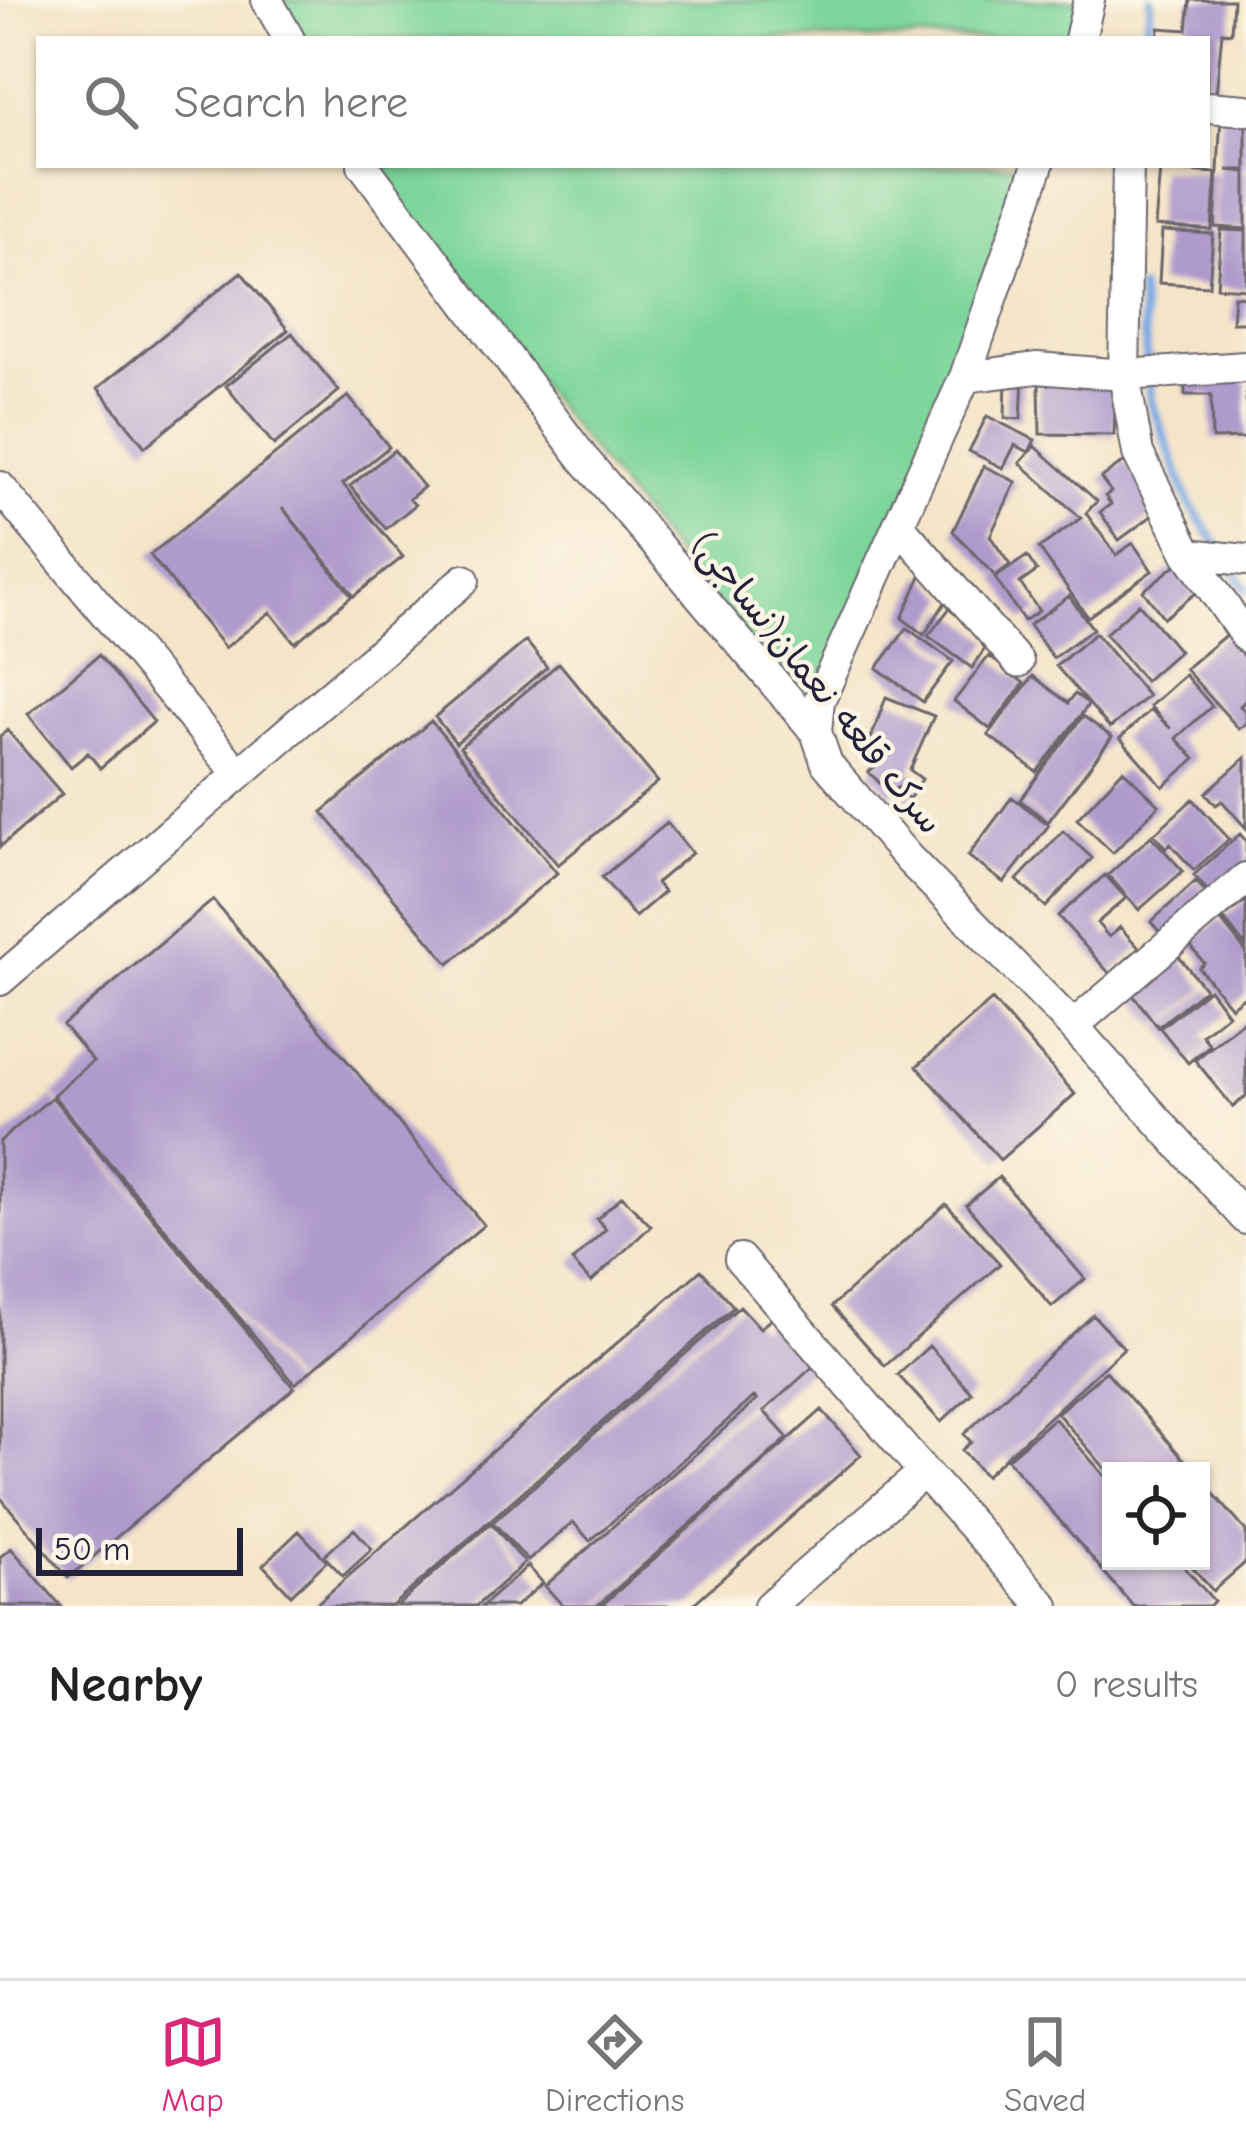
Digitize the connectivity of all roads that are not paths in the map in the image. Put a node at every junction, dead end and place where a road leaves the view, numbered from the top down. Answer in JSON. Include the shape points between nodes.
{"nodes":[{"id":1,"x":267,"y":0,"type":"edge"},
{"id":2,"x":1089,"y":0,"type":"edge"},
{"id":3,"x":287,"y":36,"type":"edge"},
{"id":4,"x":1081,"y":36,"type":"edge"},
{"id":5,"x":1210,"y":107,"type":"edge"},
{"id":6,"x":1246,"y":110,"type":"edge"},
{"id":7,"x":365,"y":168,"type":"edge"},
{"id":8,"x":1038,"y":168,"type":"edge"},
{"id":9,"x":1128,"y":168,"type":"edge"},
{"id":10,"x":1246,"y":367,"type":"edge"},
{"id":11,"x":1124,"y":375,"type":"junction"},
{"id":12,"x":965,"y":377,"type":"junction"},
{"id":13,"x":4,"y":501,"type":"edge"},
{"id":14,"x":900,"y":527,"type":"junction"},
{"id":15,"x":1188,"y":554,"type":"junction"},
{"id":16,"x":1246,"y":560,"type":"edge"},
{"id":17,"x":464,"y":580,"type":"dead end"},
{"id":18,"x":1246,"y":637,"type":"edge"},
{"id":19,"x":1018,"y":662,"type":"dead end"},
{"id":20,"x":816,"y":732,"type":"junction"},
{"id":21,"x":238,"y":773,"type":"junction"},
{"id":22,"x":1246,"y":878,"type":"edge"},
{"id":23,"x":0,"y":980,"type":"edge"},
{"id":24,"x":1073,"y":1026,"type":"junction"},
{"id":25,"x":1246,"y":1219,"type":"edge"},
{"id":26,"x":740,"y":1259,"type":"dead end"},
{"id":27,"x":924,"y":1472,"type":"junction"},
{"id":28,"x":769,"y":1606,"type":"edge"},
{"id":29,"x":1044,"y":1606,"type":"edge"}],
"edges":[{"from":1,"to":3,"type":"street"},
{"from":2,"to":4,"type":"street"},
{"from":5,"to":6,"type":"street"},
{"from":7,"to":20,"type":"street","name":"سرک قلعه نعمان(نساجی)","via":[[582,457]]},
{"from":8,"to":12,"type":"street"},
{"from":9,"to":11,"type":"street"},
{"from":10,"to":11,"type":"street"},
{"from":11,"to":12,"type":"street","via":[[1037,368]]},
{"from":11,"to":15,"type":"street","via":[[1138,453]]},
{"from":12,"to":14,"type":"street"},
{"from":13,"to":21,"type":"street"},
{"from":14,"to":19,"type":"street"},
{"from":14,"to":20,"type":"street","via":[[819,701]]},
{"from":15,"to":16,"type":"street"},
{"from":15,"to":18,"type":"street"},
{"from":17,"to":21,"type":"street"},
{"from":20,"to":24,"type":"street","name":"سرک قلعه نعمان(نساجی)","via":[[827,764],[909,859]]},
{"from":21,"to":23,"type":"street"},
{"from":22,"to":24,"type":"street"},
{"from":24,"to":25,"type":"street","name":"سرک قلعه نعمان(نساجی)"},
{"from":26,"to":27,"type":"street"},
{"from":27,"to":28,"type":"street"},
{"from":27,"to":29,"type":"street"}]}
